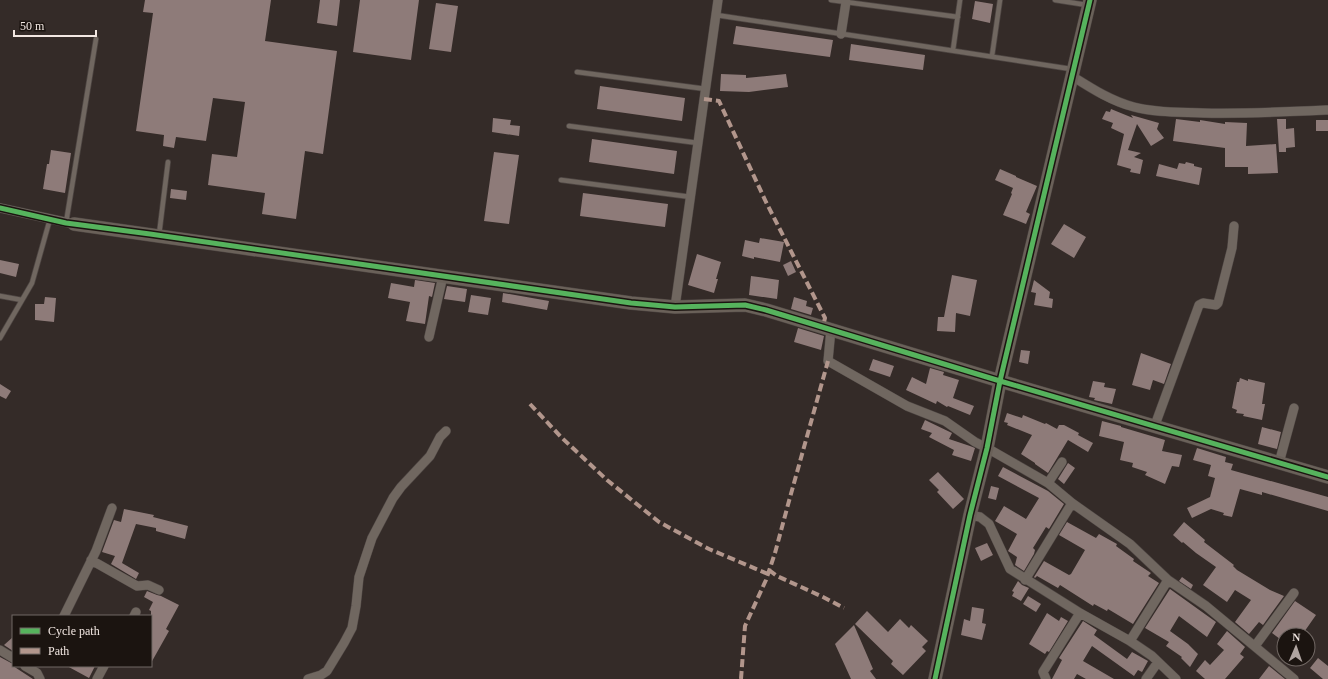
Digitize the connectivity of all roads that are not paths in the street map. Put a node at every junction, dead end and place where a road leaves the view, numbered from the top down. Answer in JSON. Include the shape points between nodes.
{"nodes":[{"id":1,"x":718,"y":0,"type":"edge"},
{"id":2,"x":831,"y":0,"type":"edge"},
{"id":3,"x":960,"y":0,"type":"edge"},
{"id":4,"x":1000,"y":0,"type":"edge"},
{"id":5,"x":1056,"y":0,"type":"edge"},
{"id":6,"x":846,"y":1,"type":"edge"},
{"id":7,"x":1089,"y":3,"type":"edge"},
{"id":8,"x":716,"y":15,"type":"junction"},
{"id":9,"x":958,"y":17,"type":"junction"},
{"id":10,"x":841,"y":34,"type":"junction"},
{"id":11,"x":96,"y":39,"type":"dead end"},
{"id":12,"x":953,"y":50,"type":"junction"},
{"id":13,"x":992,"y":56,"type":"junction"},
{"id":14,"x":577,"y":72,"type":"dead end"},
{"id":15,"x":1072,"y":72,"type":"junction"},
{"id":16,"x":706,"y":89,"type":"junction"},
{"id":17,"x":1328,"y":110,"type":"edge"},
{"id":18,"x":569,"y":126,"type":"dead end"},
{"id":19,"x":698,"y":143,"type":"junction"},
{"id":20,"x":168,"y":162,"type":"dead end"},
{"id":21,"x":562,"y":180,"type":"dead end"},
{"id":22,"x":691,"y":197,"type":"junction"},
{"id":23,"x":0,"y":208,"type":"edge"},
{"id":24,"x":50,"y":219,"type":"junction"},
{"id":25,"x":70,"y":223,"type":"junction"},
{"id":26,"x":1234,"y":226,"type":"dead end"},
{"id":27,"x":159,"y":235,"type":"junction"},
{"id":28,"x":443,"y":276,"type":"junction"},
{"id":29,"x":0,"y":296,"type":"edge"},
{"id":30,"x":22,"y":300,"type":"junction"},
{"id":31,"x":675,"y":307,"type":"junction"},
{"id":32,"x":831,"y":328,"type":"junction"},
{"id":33,"x":429,"y":337,"type":"dead end"},
{"id":34,"x":0,"y":338,"type":"edge"},
{"id":35,"x":1000,"y":381,"type":"junction"},
{"id":36,"x":1294,"y":408,"type":"dead end"},
{"id":37,"x":1155,"y":426,"type":"junction"},
{"id":38,"x":446,"y":431,"type":"dead end"},
{"id":39,"x":987,"y":448,"type":"junction"},
{"id":40,"x":1062,"y":462,"type":"dead end"},
{"id":41,"x":1280,"y":463,"type":"junction"},
{"id":42,"x":1328,"y":477,"type":"edge"},
{"id":43,"x":1048,"y":483,"type":"junction"},
{"id":44,"x":1072,"y":503,"type":"junction"},
{"id":45,"x":112,"y":508,"type":"dead end"},
{"id":46,"x":970,"y":515,"type":"junction"},
{"id":47,"x":91,"y":560,"type":"junction"},
{"id":48,"x":1025,"y":580,"type":"junction"},
{"id":49,"x":1168,"y":580,"type":"junction"},
{"id":50,"x":159,"y":590,"type":"dead end"},
{"id":51,"x":1294,"y":593,"type":"dead end"},
{"id":52,"x":1080,"y":613,"type":"junction"},
{"id":53,"x":64,"y":615,"type":"edge"},
{"id":54,"x":1130,"y":641,"type":"junction"},
{"id":55,"x":1255,"y":646,"type":"junction"},
{"id":56,"x":0,"y":650,"type":"edge"},
{"id":57,"x":12,"y":657,"type":"edge"},
{"id":58,"x":1158,"y":662,"type":"junction"},
{"id":59,"x":27,"y":667,"type":"edge"},
{"id":60,"x":42,"y":667,"type":"edge"},
{"id":61,"x":103,"y":667,"type":"edge"},
{"id":62,"x":40,"y":678,"type":"edge"},
{"id":63,"x":97,"y":679,"type":"edge"},
{"id":64,"x":308,"y":679,"type":"edge"},
{"id":65,"x":935,"y":679,"type":"edge"},
{"id":66,"x":1046,"y":679,"type":"edge"},
{"id":67,"x":1146,"y":679,"type":"edge"},
{"id":68,"x":1176,"y":679,"type":"edge"},
{"id":69,"x":1294,"y":679,"type":"edge"}],
"edges":[{"from":1,"to":8,"type":"street"},
{"from":2,"to":6,"type":"lane"},
{"from":3,"to":9,"type":"lane"},
{"from":4,"to":13,"type":"lane"},
{"from":5,"to":7,"type":"lane"},
{"from":6,"to":9,"type":"lane"},
{"from":6,"to":10,"type":"street"},
{"from":7,"to":15,"type":"street"},
{"from":8,"to":10,"type":"lane"},
{"from":8,"to":16,"type":"street"},
{"from":9,"to":12,"type":"lane"},
{"from":10,"to":12,"type":"lane"},
{"from":11,"to":25,"type":"lane"},
{"from":12,"to":13,"type":"lane"},
{"from":13,"to":15,"type":"lane"},
{"from":14,"to":16,"type":"lane"},
{"from":15,"to":17,"type":"street","via":[[1099,93],[1133,107],[1146,109],[1249,114]]},
{"from":15,"to":35,"type":"street"},
{"from":16,"to":19,"type":"street"},
{"from":18,"to":19,"type":"lane"},
{"from":19,"to":22,"type":"street"},
{"from":20,"to":27,"type":"lane"},
{"from":21,"to":22,"type":"lane"},
{"from":22,"to":31,"type":"street"},
{"from":23,"to":24,"type":"street"},
{"from":24,"to":25,"type":"street"},
{"from":24,"to":30,"type":"lane","via":[[32,283]]},
{"from":25,"to":27,"type":"street"},
{"from":26,"to":37,"type":"street","via":[[1232,248],[1218,302],[1216,305],[1198,305]]},
{"from":27,"to":28,"type":"street"},
{"from":28,"to":31,"type":"street"},
{"from":28,"to":33,"type":"street"},
{"from":29,"to":30,"type":"lane"},
{"from":30,"to":34,"type":"lane"},
{"from":31,"to":32,"type":"street","via":[[745,305]]},
{"from":32,"to":35,"type":"street"},
{"from":32,"to":39,"type":"street","via":[[828,361],[907,406],[946,421],[974,442]]},
{"from":35,"to":37,"type":"street"},
{"from":35,"to":39,"type":"street"},
{"from":36,"to":41,"type":"street"},
{"from":37,"to":41,"type":"street"},
{"from":38,"to":64,"type":"street","via":[[430,456],[393,498],[375,533],[359,577],[352,628],[344,643],[327,671]]},
{"from":39,"to":43,"type":"street"},
{"from":39,"to":46,"type":"street"},
{"from":40,"to":43,"type":"street"},
{"from":41,"to":42,"type":"street"},
{"from":43,"to":44,"type":"street"},
{"from":44,"to":48,"type":"street"},
{"from":44,"to":49,"type":"street","via":[[1130,544]]},
{"from":45,"to":47,"type":"street"},
{"from":46,"to":48,"type":"street","via":[[980,517],[988,524],[1010,569]]},
{"from":46,"to":65,"type":"street"},
{"from":47,"to":50,"type":"street","via":[[137,586],[148,585]]},
{"from":47,"to":53,"type":"street"},
{"from":48,"to":52,"type":"street"},
{"from":49,"to":54,"type":"street"},
{"from":49,"to":55,"type":"street","via":[[1206,606]]},
{"from":51,"to":55,"type":"street"},
{"from":52,"to":54,"type":"street"},
{"from":52,"to":66,"type":"street","via":[[1044,672]]},
{"from":54,"to":58,"type":"street"},
{"from":55,"to":69,"type":"street"},
{"from":56,"to":57,"type":"street"},
{"from":58,"to":67,"type":"street"},
{"from":58,"to":68,"type":"street"},
{"from":59,"to":62,"type":"street"},
{"from":60,"to":62,"type":"street"},
{"from":61,"to":63,"type":"street"}]}
